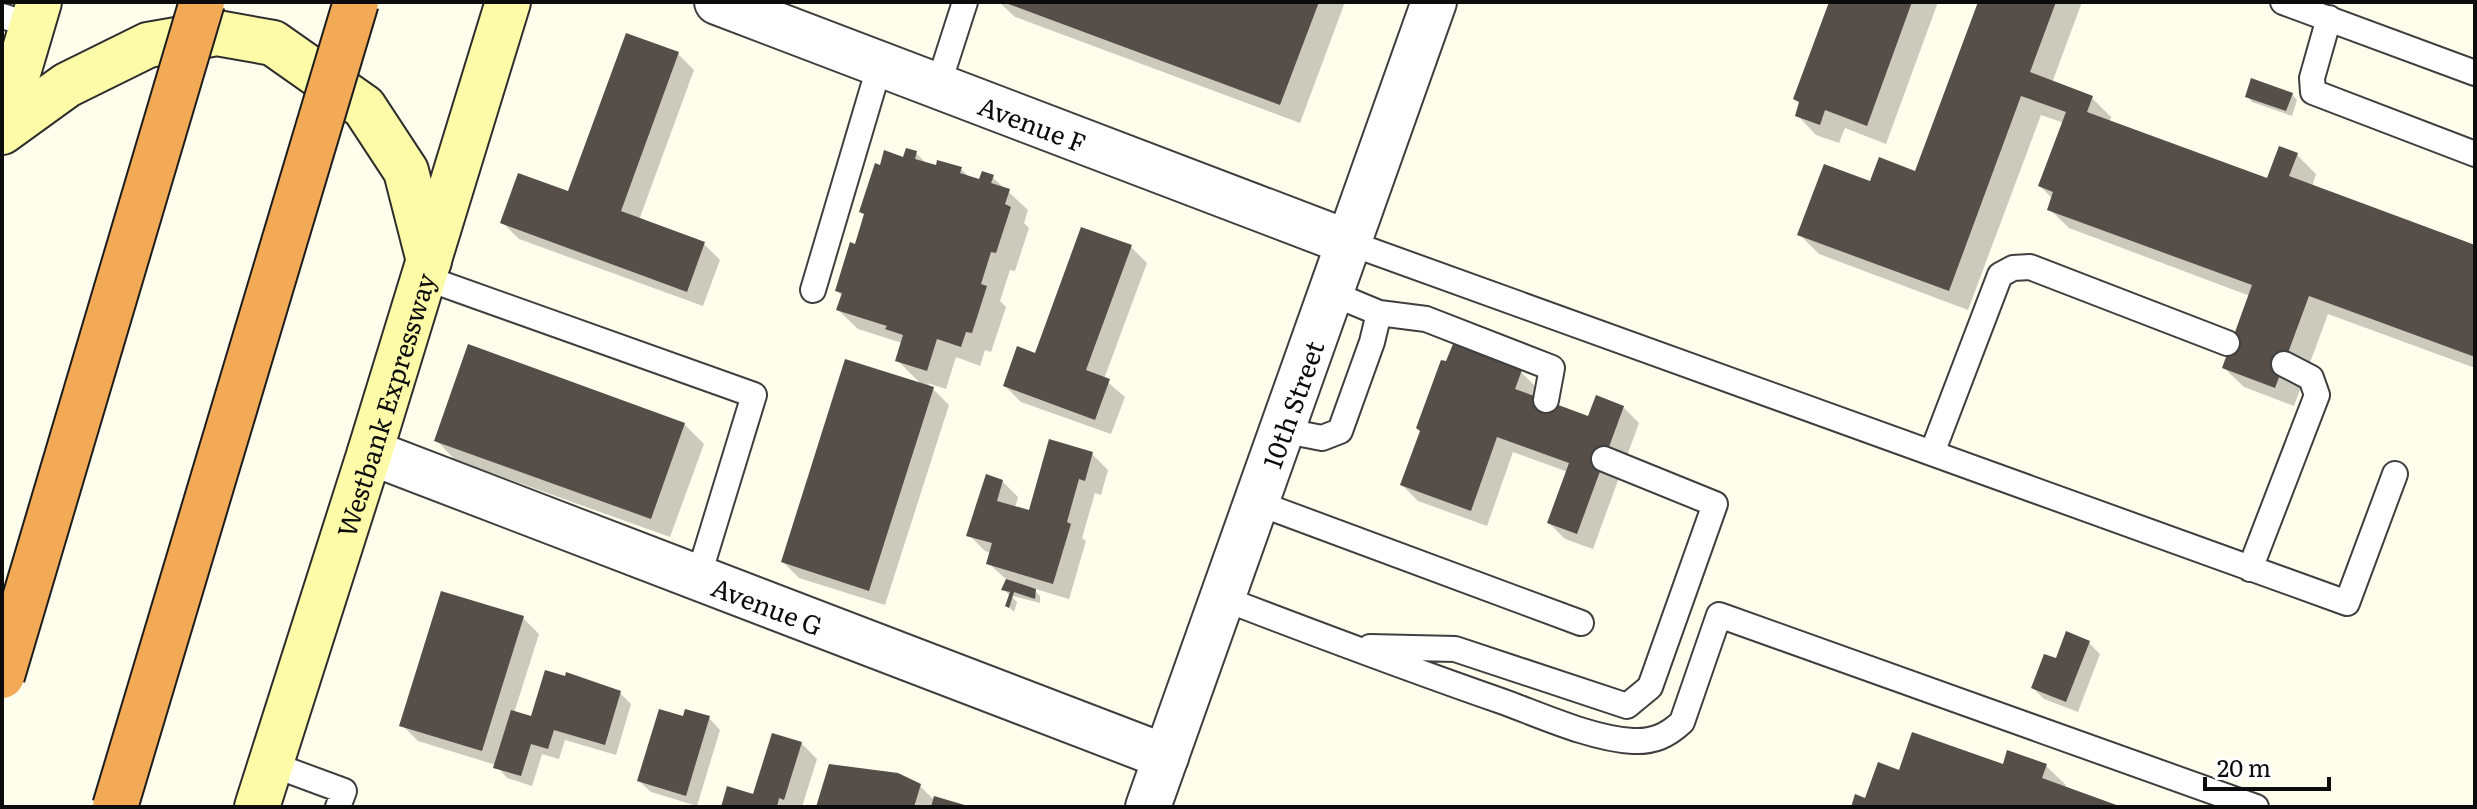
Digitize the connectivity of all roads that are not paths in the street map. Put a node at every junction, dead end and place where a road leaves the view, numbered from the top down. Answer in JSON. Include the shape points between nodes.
{"nodes":[{"id":1,"x":202,"y":2,"type":"edge"},
{"id":2,"x":356,"y":2,"type":"edge"},
{"id":3,"x":508,"y":2,"type":"edge"},
{"id":4,"x":717,"y":2,"type":"edge"},
{"id":5,"x":964,"y":2,"type":"edge"},
{"id":6,"x":1434,"y":2,"type":"edge"},
{"id":7,"x":2283,"y":2,"type":"edge"},
{"id":8,"x":24,"y":15,"type":"edge"},
{"id":9,"x":2329,"y":18,"type":"junction"},
{"id":10,"x":880,"y":64,"type":"junction"},
{"id":11,"x":2475,"y":73,"type":"edge"},
{"id":12,"x":938,"y":86,"type":"junction"},
{"id":13,"x":2,"y":130,"type":"edge"},
{"id":14,"x":2475,"y":154,"type":"edge"},
{"id":15,"x":1347,"y":242,"type":"junction"},
{"id":16,"x":426,"y":269,"type":"junction"},
{"id":17,"x":813,"y":290,"type":"dead end"},
{"id":18,"x":1331,"y":293,"type":"junction"},
{"id":19,"x":1379,"y":313,"type":"junction"},
{"id":20,"x":2227,"y":343,"type":"dead end"},
{"id":21,"x":2284,"y":364,"type":"dead end"},
{"id":22,"x":1546,"y":400,"type":"dead end"},
{"id":23,"x":1281,"y":430,"type":"junction"},
{"id":24,"x":370,"y":452,"type":"junction"},
{"id":25,"x":1932,"y":453,"type":"junction"},
{"id":26,"x":1604,"y":459,"type":"dead end"},
{"id":27,"x":2395,"y":474,"type":"dead end"},
{"id":28,"x":1255,"y":502,"type":"junction"},
{"id":29,"x":2250,"y":569,"type":"junction"},
{"id":30,"x":698,"y":578,"type":"junction"},
{"id":31,"x":1222,"y":598,"type":"junction"},
{"id":32,"x":1581,"y":623,"type":"dead end"},
{"id":33,"x":1348,"y":647,"type":"junction"},
{"id":34,"x":2,"y":676,"type":"edge"},
{"id":35,"x":1166,"y":757,"type":"junction"},
{"id":36,"x":271,"y":764,"type":"junction"},
{"id":37,"x":115,"y":807,"type":"edge"},
{"id":38,"x":257,"y":807,"type":"edge"},
{"id":39,"x":338,"y":807,"type":"edge"},
{"id":40,"x":1148,"y":807,"type":"edge"},
{"id":41,"x":2256,"y":807,"type":"edge"}],
"edges":[{"from":1,"to":34,"type":"highway","bridge":true},
{"from":2,"to":37,"type":"highway","bridge":true},
{"from":3,"to":16,"type":"main road","name":"Westbank Expressway"},
{"from":4,"to":10,"type":"street","name":"Avenue F"},
{"from":5,"to":12,"type":"lane"},
{"from":6,"to":15,"type":"street","name":"10th Street"},
{"from":7,"to":9,"type":"lane"},
{"from":8,"to":13,"type":"main road"},
{"from":9,"to":11,"type":"lane"},
{"from":9,"to":14,"type":"lane","via":[[2313,92]]},
{"from":10,"to":12,"type":"street","name":"Avenue F"},
{"from":10,"to":17,"type":"lane"},
{"from":12,"to":15,"type":"street","name":"Avenue F"},
{"from":13,"to":16,"type":"main road","via":[[67,85],[148,45],[217,33],[273,43],[364,107],[406,171]]},
{"from":15,"to":18,"type":"street","name":"10th Street"},
{"from":15,"to":25,"type":"lane"},
{"from":16,"to":24,"type":"main road","name":"Westbank Expressway"},
{"from":16,"to":30,"type":"lane","via":[[754,395]]},
{"from":18,"to":19,"type":"lane"},
{"from":18,"to":23,"type":"street","name":"10th Street"},
{"from":19,"to":22,"type":"lane","via":[[1426,319],[1552,368]]},
{"from":19,"to":23,"type":"lane","via":[[1340,431],[1322,438]]},
{"from":20,"to":25,"type":"lane","via":[[2030,267],[2013,268],[2000,275]]},
{"from":21,"to":29,"type":"lane","via":[[2311,378],[2317,395]]},
{"from":23,"to":28,"type":"street","name":"10th Street"},
{"from":24,"to":30,"type":"street","name":"Avenue G"},
{"from":24,"to":36,"type":"main road","name":"Westbank Expressway"},
{"from":25,"to":29,"type":"lane"},
{"from":26,"to":33,"type":"lane","via":[[1715,504],[1650,687],[1627,706],[1455,649]]},
{"from":27,"to":29,"type":"lane","via":[[2347,603]]},
{"from":28,"to":31,"type":"street","name":"10th Street"},
{"from":28,"to":32,"type":"lane"},
{"from":30,"to":35,"type":"street","name":"Avenue G"},
{"from":31,"to":33,"type":"lane"},
{"from":31,"to":35,"type":"street","name":"10th Street"},
{"from":33,"to":41,"type":"lane","via":[[1583,730],[1651,740],[1682,722],[1719,615]]},
{"from":35,"to":40,"type":"street","name":"10th Street"},
{"from":36,"to":38,"type":"main road","name":"Westbank Expressway"},
{"from":36,"to":39,"type":"lane","via":[[344,791]]}]}
